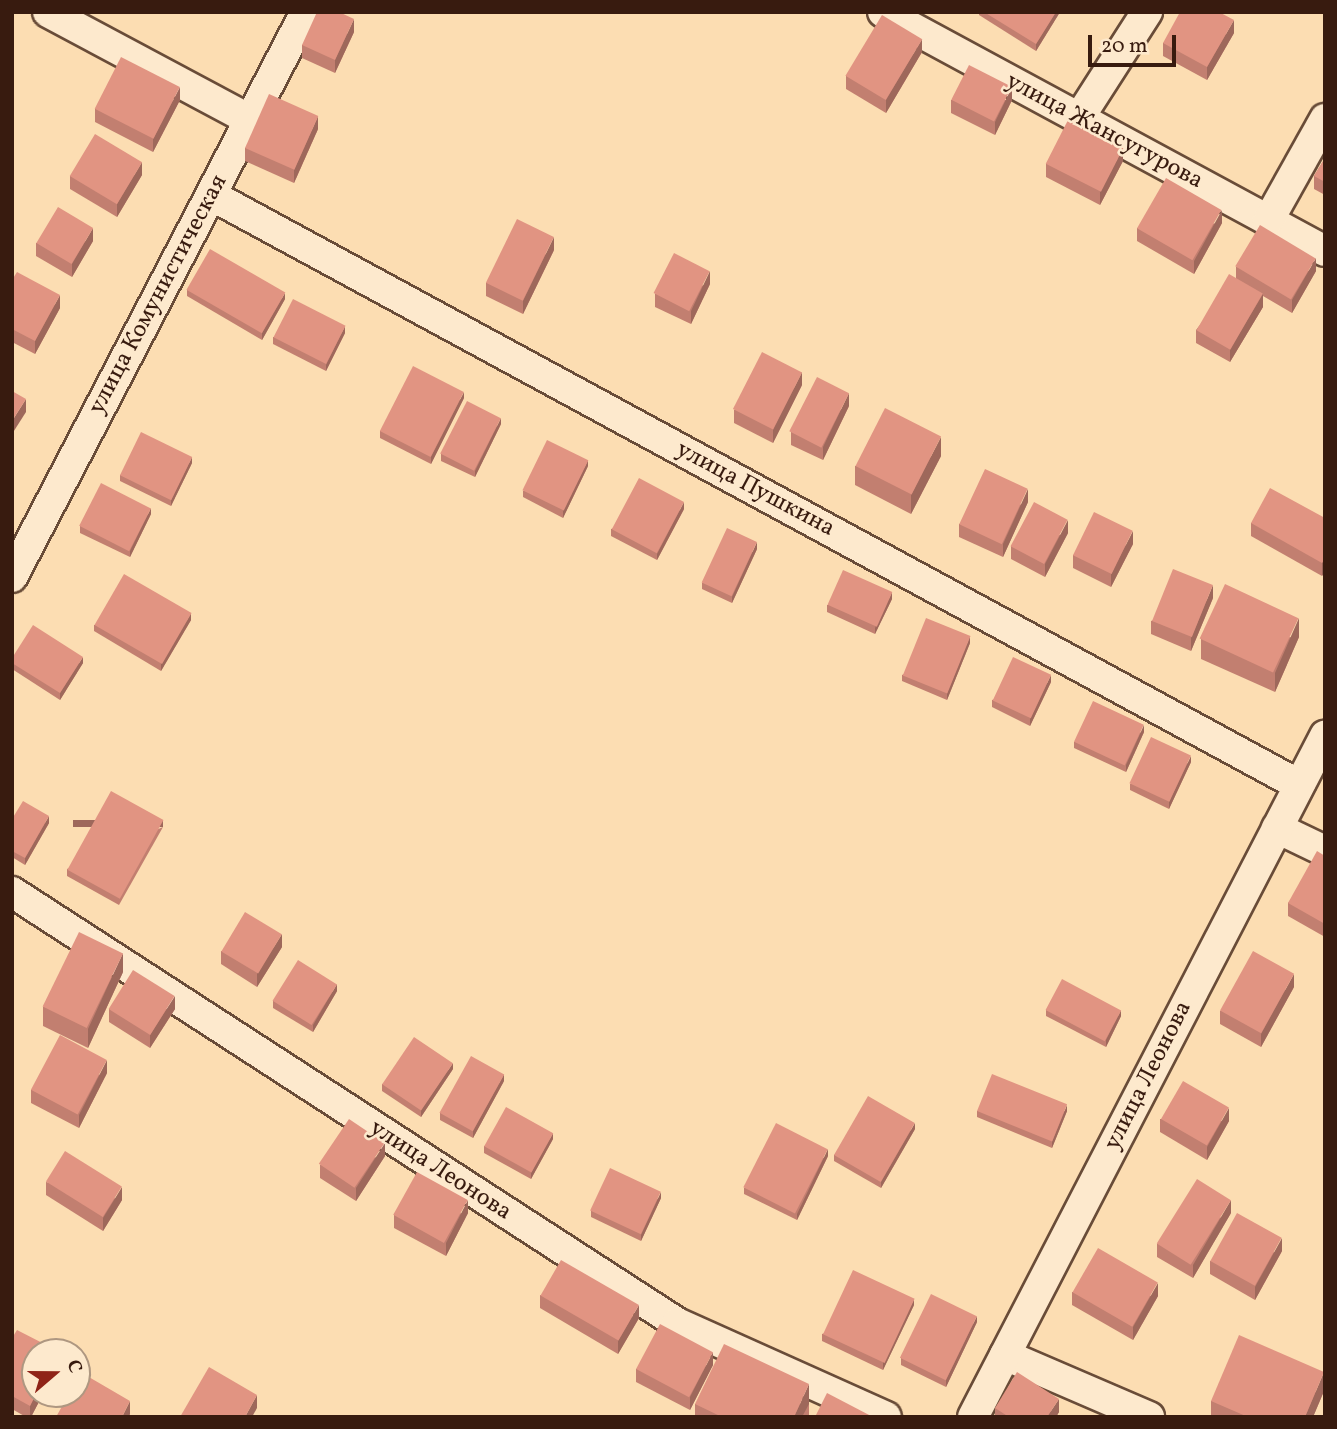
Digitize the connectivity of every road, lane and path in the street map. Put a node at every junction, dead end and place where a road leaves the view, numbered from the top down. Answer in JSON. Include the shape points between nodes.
{"nodes":[{"id":1,"x":48,"y":12,"type":"edge"},
{"id":2,"x":306,"y":12,"type":"edge"},
{"id":3,"x":883,"y":12,"type":"edge"},
{"id":4,"x":1147,"y":12,"type":"edge"},
{"id":5,"x":1079,"y":118,"type":"junction"},
{"id":6,"x":1325,"y":119,"type":"edge"},
{"id":7,"x":250,"y":120,"type":"junction"},
{"id":8,"x":211,"y":195,"type":"junction"},
{"id":9,"x":1268,"y":221,"type":"junction"},
{"id":10,"x":1325,"y":251,"type":"edge"},
{"id":11,"x":12,"y":577,"type":"edge"},
{"id":12,"x":1325,"y":736,"type":"edge"},
{"id":13,"x":1299,"y":785,"type":"junction"},
{"id":14,"x":1277,"y":828,"type":"junction"},
{"id":15,"x":1325,"y":851,"type":"edge"},
{"id":16,"x":12,"y":892,"type":"edge"},
{"id":17,"x":1005,"y":1355,"type":"junction"},
{"id":18,"x":886,"y":1417,"type":"edge"},
{"id":19,"x":973,"y":1417,"type":"edge"},
{"id":20,"x":1149,"y":1417,"type":"edge"}],
"edges":[{"from":1,"to":7,"type":"street"},
{"from":2,"to":7,"type":"street","name":"улица Комунистическая"},
{"from":3,"to":5,"type":"street","name":"улица Жансугурова"},
{"from":4,"to":5,"type":"street"},
{"from":5,"to":9,"type":"street","name":"улица Жансугурова"},
{"from":6,"to":9,"type":"street"},
{"from":7,"to":8,"type":"street","name":"улица Комунистическая"},
{"from":8,"to":11,"type":"street","name":"улица Комунистическая"},
{"from":8,"to":13,"type":"street","name":"улица Пушкина"},
{"from":9,"to":10,"type":"street","name":"улица Жансугурова"},
{"from":12,"to":13,"type":"street","name":"улица Леонова"},
{"from":13,"to":14,"type":"street","name":"улица Леонова"},
{"from":14,"to":15,"type":"street"},
{"from":14,"to":17,"type":"street","name":"улица Леонова"},
{"from":16,"to":18,"type":"street","name":"улица Леонова","via":[[677,1323]]},
{"from":17,"to":19,"type":"street","name":"улица Леонова"},
{"from":17,"to":20,"type":"street"}]}
